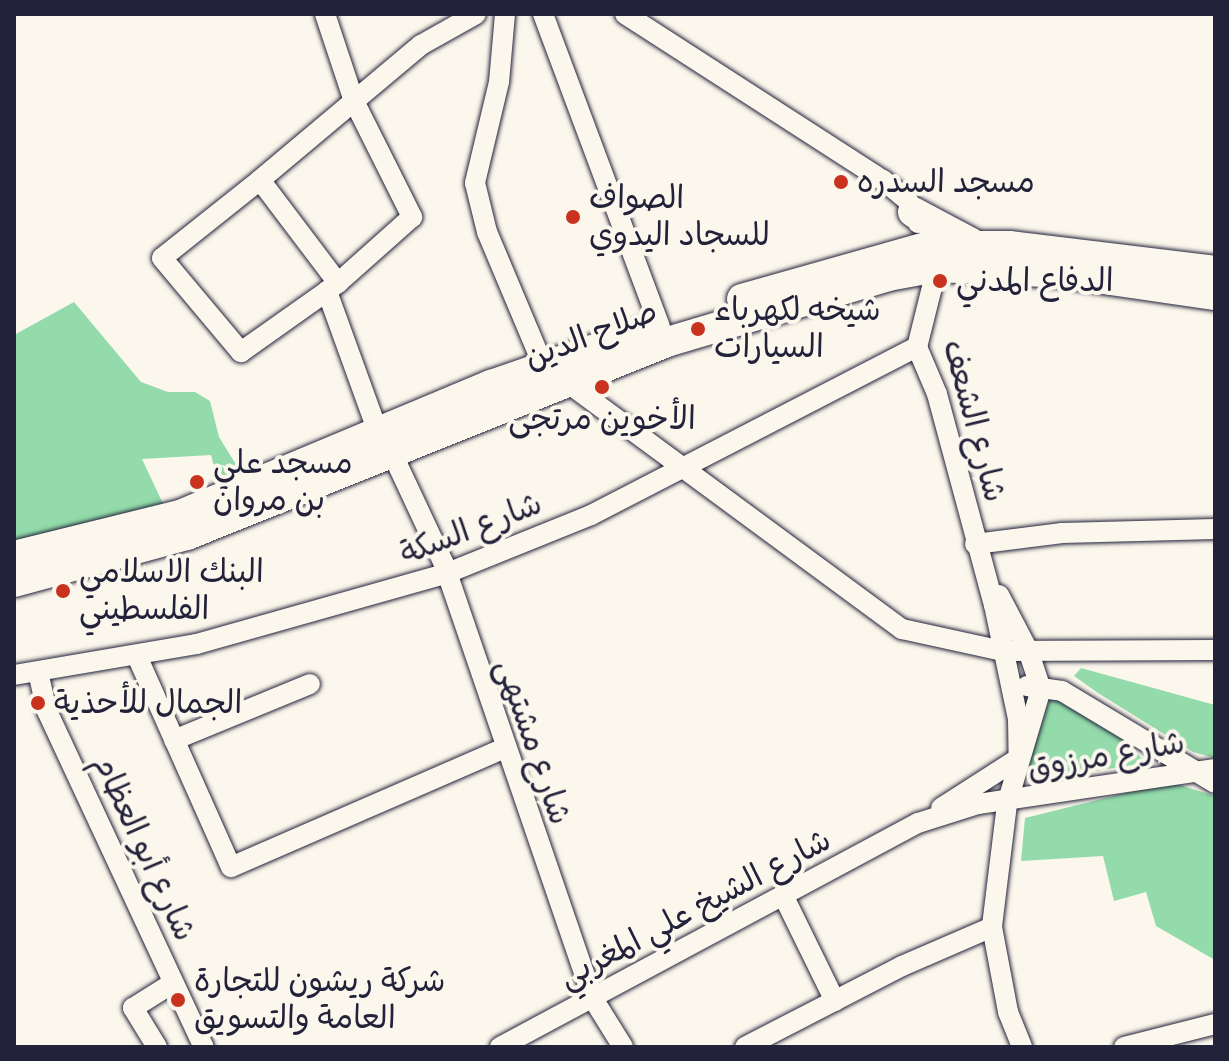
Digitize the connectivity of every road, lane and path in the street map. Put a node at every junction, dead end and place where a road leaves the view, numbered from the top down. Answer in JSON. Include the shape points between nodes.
{"nodes":[{"id":1,"x":325,"y":14,"type":"edge"},
{"id":2,"x":476,"y":14,"type":"edge"},
{"id":3,"x":505,"y":14,"type":"edge"},
{"id":4,"x":543,"y":14,"type":"edge"},
{"id":5,"x":625,"y":14,"type":"edge"},
{"id":6,"x":354,"y":101,"type":"junction"},
{"id":7,"x":260,"y":180,"type":"junction"},
{"id":8,"x":913,"y":212,"type":"junction"},
{"id":9,"x":980,"y":246,"type":"junction"},
{"id":10,"x":933,"y":256,"type":"junction"},
{"id":11,"x":1215,"y":271,"type":"edge"},
{"id":12,"x":332,"y":287,"type":"junction"},
{"id":13,"x":1215,"y":295,"type":"edge"},
{"id":14,"x":660,"y":327,"type":"junction"},
{"id":15,"x":917,"y":347,"type":"junction"},
{"id":16,"x":543,"y":365,"type":"junction"},
{"id":17,"x":568,"y":383,"type":"junction"},
{"id":18,"x":386,"y":444,"type":"junction"},
{"id":19,"x":681,"y":471,"type":"junction"},
{"id":20,"x":1215,"y":529,"type":"edge"},
{"id":21,"x":975,"y":544,"type":"junction"},
{"id":22,"x":14,"y":556,"type":"edge"},
{"id":23,"x":445,"y":574,"type":"junction"},
{"id":24,"x":14,"y":582,"type":"edge"},
{"id":25,"x":1028,"y":650,"type":"junction"},
{"id":26,"x":1215,"y":650,"type":"edge"},
{"id":27,"x":1003,"y":651,"type":"junction"},
{"id":28,"x":1074,"y":653,"type":"junction"},
{"id":29,"x":137,"y":656,"type":"junction"},
{"id":30,"x":38,"y":672,"type":"junction"},
{"id":31,"x":14,"y":675,"type":"edge"},
{"id":32,"x":1012,"y":682,"type":"junction"},
{"id":33,"x":310,"y":684,"type":"dead end"},
{"id":34,"x":1041,"y":689,"type":"junction"},
{"id":35,"x":174,"y":740,"type":"junction"},
{"id":36,"x":503,"y":749,"type":"junction"},
{"id":37,"x":1019,"y":758,"type":"junction"},
{"id":38,"x":1193,"y":769,"type":"junction"},
{"id":39,"x":1215,"y":769,"type":"edge"},
{"id":40,"x":1215,"y":783,"type":"edge"},
{"id":41,"x":1007,"y":804,"type":"junction"},
{"id":42,"x":918,"y":823,"type":"junction"},
{"id":43,"x":783,"y":895,"type":"junction"},
{"id":44,"x":992,"y":927,"type":"junction"},
{"id":45,"x":173,"y":983,"type":"junction"},
{"id":46,"x":592,"y":997,"type":"junction"},
{"id":47,"x":835,"y":1001,"type":"junction"},
{"id":48,"x":1215,"y":1024,"type":"edge"},
{"id":49,"x":530,"y":1040,"type":"edge"},
{"id":50,"x":157,"y":1047,"type":"edge"},
{"id":51,"x":204,"y":1047,"type":"edge"},
{"id":52,"x":500,"y":1047,"type":"edge"},
{"id":53,"x":623,"y":1047,"type":"edge"},
{"id":54,"x":745,"y":1047,"type":"edge"},
{"id":55,"x":1022,"y":1047,"type":"edge"},
{"id":56,"x":1124,"y":1047,"type":"edge"}],
"edges":[{"from":1,"to":6,"type":"street"},
{"from":2,"to":6,"type":"street","via":[[421,45]]},
{"from":3,"to":16,"type":"street","via":[[499,82],[475,183],[487,232]]},
{"from":4,"to":14,"type":"street"},
{"from":5,"to":8,"type":"street","via":[[883,180]]},
{"from":6,"to":7,"type":"street"},
{"from":6,"to":12,"type":"street","via":[[412,217]]},
{"from":7,"to":12,"type":"street","name":"شارع مشتهى"},
{"from":7,"to":12,"type":"street","via":[[162,258],[241,352]]},
{"from":8,"to":9,"type":"highway"},
{"from":8,"to":10,"type":"street"},
{"from":9,"to":10,"type":"highway","name":"صلاح الدين"},
{"from":9,"to":11,"type":"highway","name":"صلاح الدين"},
{"from":10,"to":13,"type":"highway","name":"صلاح الدين"},
{"from":10,"to":14,"type":"highway","name":"صلاح الدين","via":[[807,277]]},
{"from":10,"to":15,"type":"street","name":"شارع الشعف"},
{"from":10,"to":17,"type":"highway","name":"صلاح الدين","via":[[667,342]]},
{"from":12,"to":18,"type":"street","name":"شارع مشتهى"},
{"from":14,"to":16,"type":"highway","name":"صلاح الدين"},
{"from":15,"to":19,"type":"street","name":"شارع السكة"},
{"from":15,"to":21,"type":"street","name":"شارع الشعف","via":[[937,394]]},
{"from":16,"to":18,"type":"highway","name":"صلاح الدين"},
{"from":17,"to":18,"type":"highway","name":"صلاح الدين"},
{"from":17,"to":19,"type":"street"},
{"from":18,"to":22,"type":"highway","name":"صلاح الدين","via":[[180,515]]},
{"from":18,"to":23,"type":"street","name":"شارع مشتهى"},
{"from":18,"to":24,"type":"highway","name":"صلاح الدين","via":[[187,535]]},
{"from":19,"to":23,"type":"street","name":"شارع السكة","via":[[591,515]]},
{"from":19,"to":27,"type":"street","via":[[785,539],[902,629]]},
{"from":20,"to":21,"type":"street","via":[[1062,533]]},
{"from":21,"to":25,"type":"street","name":"شارع الشعف"},
{"from":21,"to":27,"type":"street","name":"شارع الشعف"},
{"from":23,"to":29,"type":"street","name":"شارع السكة"},
{"from":23,"to":36,"type":"street","name":"شارع مشتهى"},
{"from":25,"to":27,"type":"street"},
{"from":25,"to":28,"type":"street"},
{"from":25,"to":34,"type":"street","name":"شارع الشعف"},
{"from":26,"to":28,"type":"street"},
{"from":27,"to":32,"type":"street","name":"شارع الشعف"},
{"from":28,"to":34,"type":"street","via":[[1052,669]]},
{"from":29,"to":30,"type":"street","name":"شارع السكة"},
{"from":29,"to":35,"type":"street"},
{"from":30,"to":31,"type":"street","name":"شارع السكة"},
{"from":30,"to":45,"type":"street","name":"شارع أبو العظام","via":[[47,711]]},
{"from":32,"to":34,"type":"street"},
{"from":32,"to":37,"type":"street"},
{"from":33,"to":35,"type":"street"},
{"from":34,"to":37,"type":"street"},
{"from":34,"to":38,"type":"street","via":[[1062,691]]},
{"from":35,"to":36,"type":"street","via":[[231,867]]},
{"from":36,"to":46,"type":"street","name":"شارع مشتهى"},
{"from":37,"to":41,"type":"street"},
{"from":37,"to":42,"type":"street","name":"شارع الشيخ علي المغربي"},
{"from":38,"to":39,"type":"street","name":"شارع مرزوق"},
{"from":38,"to":40,"type":"street"},
{"from":38,"to":41,"type":"street","name":"شارع مرزوق"},
{"from":41,"to":42,"type":"street","name":"شارع الشيخ علي المغربي","via":[[978,804]]},
{"from":41,"to":44,"type":"street"},
{"from":42,"to":43,"type":"street","name":"شارع الشيخ علي المغربي"},
{"from":43,"to":46,"type":"street","name":"شارع الشيخ علي المغربي"},
{"from":43,"to":47,"type":"street"},
{"from":44,"to":47,"type":"street"},
{"from":44,"to":55,"type":"street","via":[[1008,1012]]},
{"from":45,"to":50,"type":"street","via":[[133,1008]]},
{"from":45,"to":51,"type":"street","name":"شارع أبو العظام"},
{"from":46,"to":49,"type":"street","name":"شارع الشيخ علي المغربي"},
{"from":46,"to":53,"type":"street","name":"شارع مشتهى"},
{"from":47,"to":54,"type":"street"},
{"from":48,"to":56,"type":"street"},
{"from":49,"to":52,"type":"street","name":"شارع الشيخ علي المغربي"}]}
